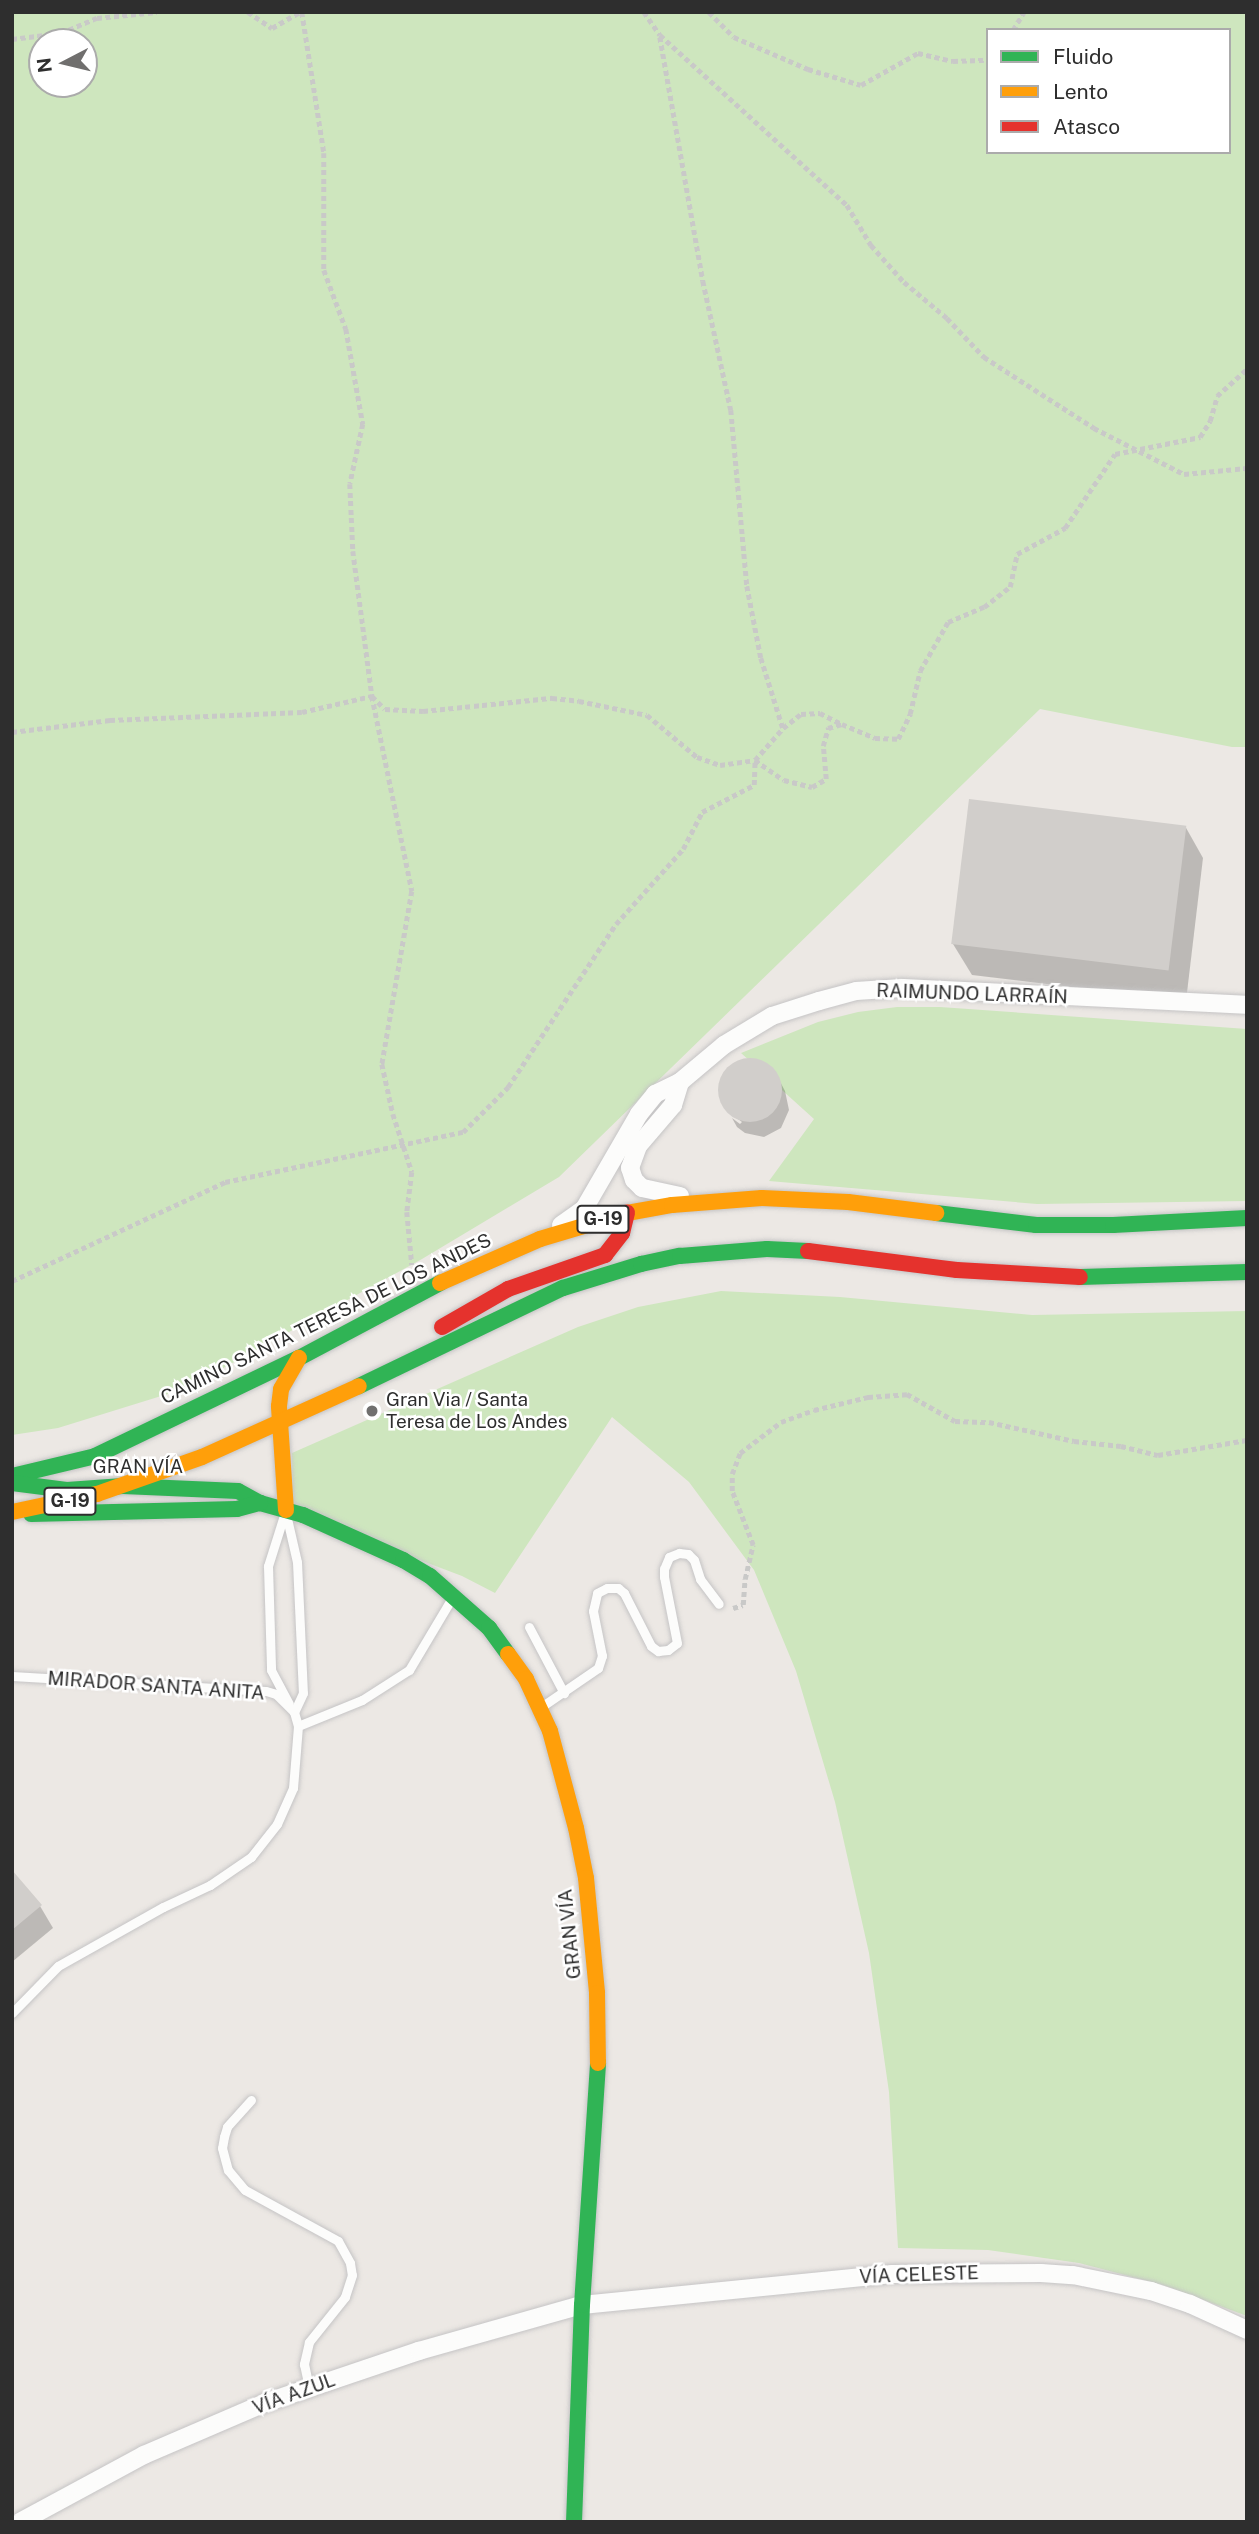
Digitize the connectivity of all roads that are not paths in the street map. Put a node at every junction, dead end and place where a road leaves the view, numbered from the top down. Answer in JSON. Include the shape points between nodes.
{"nodes":[{"id":1,"x":1247,"y":1005,"type":"edge"},
{"id":2,"x":680,"y":1082,"type":"junction"},
{"id":3,"x":638,"y":1146,"type":"junction"},
{"id":4,"x":718,"y":1200,"type":"junction"},
{"id":5,"x":626,"y":1213,"type":"junction"},
{"id":6,"x":1247,"y":1218,"type":"edge"},
{"id":7,"x":540,"y":1240,"type":"junction"},
{"id":8,"x":1247,"y":1272,"type":"edge"},
{"id":9,"x":299,"y":1358,"type":"junction"},
{"id":10,"x":395,"y":1368,"type":"junction"},
{"id":11,"x":280,"y":1424,"type":"junction"},
{"id":12,"x":12,"y":1476,"type":"edge"},
{"id":13,"x":12,"y":1483,"type":"edge"},
{"id":14,"x":124,"y":1486,"type":"junction"},
{"id":15,"x":260,"y":1503,"type":"junction"},
{"id":16,"x":286,"y":1510,"type":"junction"},
{"id":17,"x":14,"y":1512,"type":"edge"},
{"id":18,"x":454,"y":1595,"type":"junction"},
{"id":19,"x":719,"y":1604,"type":"road end"},
{"id":20,"x":529,"y":1627,"type":"dead end"},
{"id":21,"x":12,"y":1676,"type":"edge"},
{"id":22,"x":564,"y":1693,"type":"junction"},
{"id":23,"x":541,"y":1707,"type":"junction"},
{"id":24,"x":293,"y":1712,"type":"junction"},
{"id":25,"x":298,"y":1726,"type":"junction"},
{"id":26,"x":12,"y":2013,"type":"edge"},
{"id":27,"x":251,"y":2100,"type":"dead end"},
{"id":28,"x":582,"y":2305,"type":"junction"},
{"id":29,"x":1247,"y":2330,"type":"edge"},
{"id":30,"x":309,"y":2387,"type":"junction"},
{"id":31,"x":20,"y":2522,"type":"edge"},
{"id":32,"x":574,"y":2522,"type":"edge"}],
"edges":[{"from":1,"to":2,"type":"street","name":"RAIMUNDO LARRAÍN","via":[[902,988],[856,991],[772,1016],[724,1045]]},
{"from":2,"to":3,"type":"street","name":"RAIMUNDO LARRAÍN","via":[[673,1105]]},
{"from":2,"to":7,"type":"street","name":"RAIMUNDO LARRAÍN","via":[[655,1094],[639,1114],[584,1209]]},
{"from":3,"to":4,"type":"street","via":[[631,1173],[642,1188]]},
{"from":3,"to":5,"type":"street","name":"RAIMUNDO LARRAÍN","via":[[625,1165]]},
{"from":4,"to":5,"type":"main road","name":"CAMINO SANTA TERESA DE LOS ANDES","number":"G-19"},
{"from":4,"to":6,"type":"main road","name":"CAMINO SANTA TERESA DE LOS ANDES","number":"G-19","via":[[805,1199],[1036,1225]]},
{"from":5,"to":7,"type":"main road","name":"CAMINO SANTA TERESA DE LOS ANDES","number":"G-19"},
{"from":5,"to":10,"type":"main road","via":[[622,1233],[605,1255],[473,1306]]},
{"from":7,"to":9,"type":"main road","name":"CAMINO SANTA TERESA DE LOS ANDES","number":"G-19","via":[[412,1296]]},
{"from":8,"to":10,"type":"main road","number":"G-19","via":[[1145,1277],[1019,1275],[810,1251],[723,1251],[641,1264],[563,1288]]},
{"from":9,"to":11,"type":"main road","via":[[281,1388]]},
{"from":9,"to":12,"type":"main road","name":"CAMINO SANTA TERESA DE LOS ANDES","number":"G-19","via":[[95,1456]]},
{"from":10,"to":11,"type":"main road","number":"G-19"},
{"from":11,"to":14,"type":"main road","number":"G-19"},
{"from":11,"to":16,"type":"main road"},
{"from":13,"to":14,"type":"main road","name":"GRAN VÍA","via":[[67,1490]]},
{"from":14,"to":15,"type":"main road","name":"GRAN VÍA","via":[[238,1491]]},
{"from":14,"to":17,"type":"main road","number":"G-19"},
{"from":15,"to":16,"type":"main road","name":"GRAN VÍA"},
{"from":15,"to":17,"type":"main road","name":"GRAN VÍA","via":[[237,1509],[120,1514]]},
{"from":16,"to":18,"type":"main road","name":"GRAN VÍA","via":[[403,1560]]},
{"from":16,"to":24,"type":"lane","via":[[297,1562],[303,1693]]},
{"from":16,"to":24,"type":"lane","name":"MIRADOR SANTA ANITA","via":[[268,1566],[271,1670]]},
{"from":18,"to":23,"type":"main road","name":"GRAN VÍA","via":[[509,1652]]},
{"from":18,"to":25,"type":"lane","via":[[409,1670],[362,1700]]},
{"from":19,"to":22,"type":"lane","via":[[688,1554],[670,1557],[664,1577],[677,1643],[658,1651],[651,1646],[624,1593],[607,1588],[593,1600],[602,1656],[598,1668]]},
{"from":20,"to":22,"type":"lane"},
{"from":21,"to":24,"type":"lane","name":"MIRADOR SANTA ANITA","via":[[266,1692],[276,1695]]},
{"from":22,"to":23,"type":"lane"},
{"from":23,"to":28,"type":"main road","name":"GRAN VÍA","via":[[586,1878],[597,1993],[598,2073]]},
{"from":24,"to":25,"type":"lane","name":"MIRADOR SANTA ANITA"},
{"from":25,"to":26,"type":"lane","name":"MIRADOR SANTA ANITA","via":[[293,1788],[277,1824],[251,1857],[210,1885],[58,1966]]},
{"from":27,"to":30,"type":"lane","via":[[224,2137],[228,2170],[245,2190],[338,2241],[350,2263],[352,2275],[345,2297],[309,2342],[304,2364]]},
{"from":28,"to":29,"type":"street","name":"VÍA CELESTE","via":[[892,2274],[1041,2273],[1152,2291]]},
{"from":28,"to":30,"type":"street","name":"VÍA AZUL"},
{"from":28,"to":32,"type":"main road","name":"GRAN VÍA"},
{"from":30,"to":31,"type":"street","name":"VÍA AZUL","via":[[144,2455]]}]}
